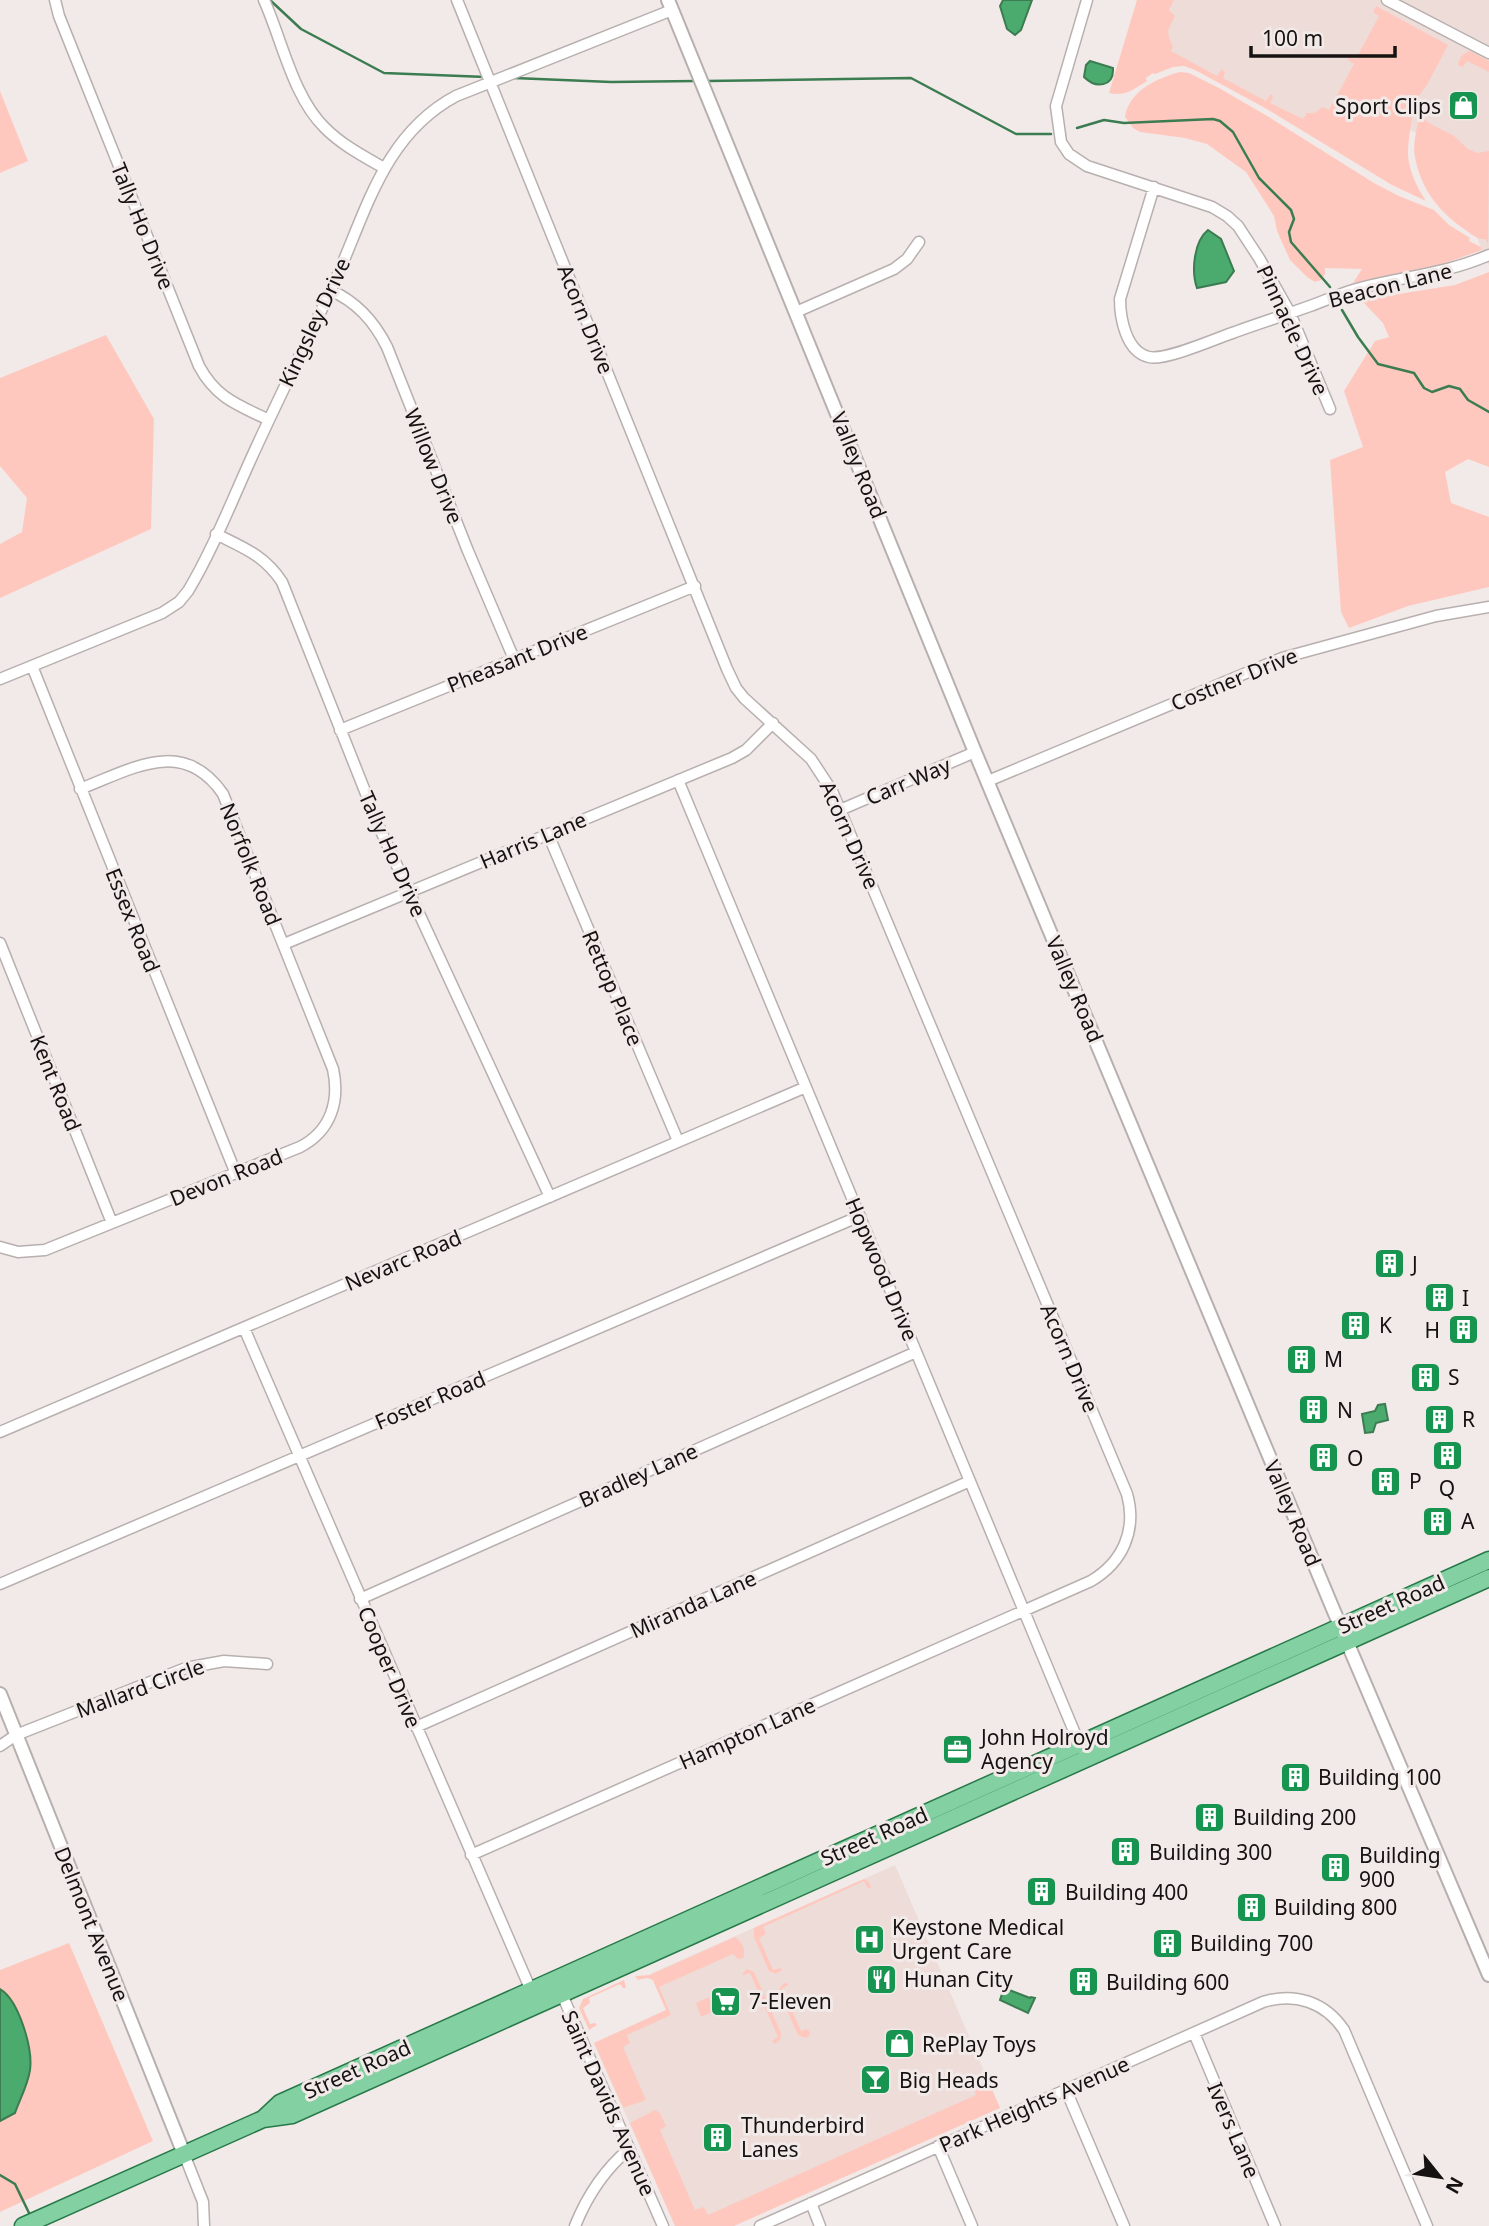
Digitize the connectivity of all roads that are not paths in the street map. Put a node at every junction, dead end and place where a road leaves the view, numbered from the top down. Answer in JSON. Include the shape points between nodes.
{"nodes":[{"id":1,"x":55,"y":0,"type":"edge"},
{"id":2,"x":264,"y":0,"type":"edge"},
{"id":3,"x":457,"y":0,"type":"edge"},
{"id":4,"x":1087,"y":0,"type":"edge"},
{"id":5,"x":1387,"y":0,"type":"edge"},
{"id":6,"x":670,"y":5,"type":"edge"},
{"id":7,"x":1489,"y":53,"type":"edge"},
{"id":8,"x":491,"y":81,"type":"junction"},
{"id":9,"x":384,"y":168,"type":"junction"},
{"id":10,"x":1154,"y":187,"type":"junction"},
{"id":11,"x":919,"y":242,"type":"dead end"},
{"id":12,"x":1489,"y":256,"type":"edge"},
{"id":13,"x":330,"y":290,"type":"junction"},
{"id":14,"x":796,"y":312,"type":"junction"},
{"id":15,"x":1290,"y":313,"type":"junction"},
{"id":16,"x":1330,"y":409,"type":"dead end"},
{"id":17,"x":269,"y":420,"type":"junction"},
{"id":18,"x":216,"y":534,"type":"junction"},
{"id":19,"x":695,"y":586,"type":"junction"},
{"id":20,"x":1489,"y":607,"type":"edge"},
{"id":21,"x":514,"y":659,"type":"junction"},
{"id":22,"x":32,"y":666,"type":"junction"},
{"id":23,"x":0,"y":679,"type":"edge"},
{"id":24,"x":772,"y":723,"type":"junction"},
{"id":25,"x":340,"y":730,"type":"junction"},
{"id":26,"x":975,"y":752,"type":"junction"},
{"id":27,"x":678,"y":780,"type":"junction"},
{"id":28,"x":988,"y":781,"type":"junction"},
{"id":29,"x":80,"y":789,"type":"junction"},
{"id":30,"x":840,"y":810,"type":"junction"},
{"id":31,"x":548,"y":834,"type":"junction"},
{"id":32,"x":410,"y":892,"type":"junction"},
{"id":33,"x":0,"y":943,"type":"edge"},
{"id":34,"x":284,"y":944,"type":"junction"},
{"id":35,"x":308,"y":1005,"type":"joint"},
{"id":36,"x":806,"y":1087,"type":"junction"},
{"id":37,"x":678,"y":1142,"type":"junction"},
{"id":38,"x":236,"y":1174,"type":"junction"},
{"id":39,"x":550,"y":1197,"type":"junction"},
{"id":40,"x":860,"y":1216,"type":"junction"},
{"id":41,"x":113,"y":1223,"type":"junction"},
{"id":42,"x":0,"y":1247,"type":"edge"},
{"id":43,"x":244,"y":1328,"type":"junction"},
{"id":44,"x":916,"y":1352,"type":"junction"},
{"id":45,"x":0,"y":1432,"type":"edge"},
{"id":46,"x":299,"y":1456,"type":"junction"},
{"id":47,"x":970,"y":1481,"type":"junction"},
{"id":48,"x":1489,"y":1560,"type":"edge"},
{"id":49,"x":1489,"y":1578,"type":"edge"},
{"id":50,"x":0,"y":1584,"type":"edge"},
{"id":51,"x":360,"y":1599,"type":"junction"},
{"id":52,"x":1024,"y":1610,"type":"junction"},
{"id":53,"x":1344,"y":1634,"type":"junction"},
{"id":54,"x":267,"y":1664,"type":"dead end"},
{"id":55,"x":0,"y":1694,"type":"edge"},
{"id":56,"x":416,"y":1727,"type":"junction"},
{"id":57,"x":16,"y":1735,"type":"junction"},
{"id":58,"x":0,"y":1736,"type":"edge"},
{"id":59,"x":0,"y":1746,"type":"edge"},
{"id":60,"x":1082,"y":1752,"type":"junction"},
{"id":61,"x":471,"y":1855,"type":"junction"},
{"id":62,"x":1489,"y":1975,"type":"edge"},
{"id":63,"x":558,"y":1987,"type":"junction"},
{"id":64,"x":534,"y":1998,"type":"junction"},
{"id":65,"x":1194,"y":2033,"type":"junction"},
{"id":66,"x":1066,"y":2090,"type":"junction"},
{"id":67,"x":938,"y":2146,"type":"junction"},
{"id":68,"x":629,"y":2149,"type":"junction"},
{"id":69,"x":184,"y":2154,"type":"junction"},
{"id":70,"x":811,"y":2203,"type":"junction"},
{"id":71,"x":23,"y":2226,"type":"edge"},
{"id":72,"x":204,"y":2226,"type":"edge"},
{"id":73,"x":575,"y":2226,"type":"edge"},
{"id":74,"x":663,"y":2226,"type":"edge"},
{"id":75,"x":760,"y":2226,"type":"edge"},
{"id":76,"x":820,"y":2226,"type":"edge"},
{"id":77,"x":972,"y":2226,"type":"edge"},
{"id":78,"x":1124,"y":2226,"type":"edge"},
{"id":79,"x":1275,"y":2226,"type":"edge"},
{"id":80,"x":1427,"y":2226,"type":"edge"}],
"edges":[{"from":1,"to":17,"type":"street","name":"Tally Ho Drive","via":[[199,366],[220,395]]},
{"from":2,"to":9,"type":"street","via":[[316,118],[339,140]]},
{"from":3,"to":8,"type":"street","name":"Acorn Drive"},
{"from":4,"to":10,"type":"street","name":"Pinnacle Drive","via":[[1056,106],[1061,142],[1087,166]]},
{"from":5,"to":7,"type":"street"},
{"from":6,"to":8,"type":"street","name":"Kingsley Drive"},
{"from":6,"to":14,"type":"street","name":"Valley Road"},
{"from":8,"to":9,"type":"street","name":"Kingsley Drive","via":[[433,110],[404,138]]},
{"from":8,"to":19,"type":"street","name":"Acorn Drive"},
{"from":9,"to":13,"type":"street","name":"Kingsley Drive"},
{"from":10,"to":15,"type":"street","name":"Pinnacle Drive","via":[[1212,207],[1238,226]]},
{"from":10,"to":15,"type":"street","name":"Beacon Lane","via":[[1120,299],[1128,338],[1139,352],[1167,355]]},
{"from":11,"to":14,"type":"street","via":[[894,269]]},
{"from":12,"to":15,"type":"street","name":"Beacon Lane","via":[[1439,273],[1357,289]]},
{"from":13,"to":17,"type":"street","name":"Kingsley Drive"},
{"from":13,"to":21,"type":"street","name":"Willow Drive","via":[[363,312],[387,347]]},
{"from":14,"to":26,"type":"street","name":"Valley Road"},
{"from":15,"to":16,"type":"street","name":"Pinnacle Drive"},
{"from":17,"to":18,"type":"street","name":"Kingsley Drive"},
{"from":18,"to":22,"type":"street","name":"Kingsley Drive","via":[[188,591],[171,608]]},
{"from":18,"to":25,"type":"street","name":"Tally Ho Drive","via":[[258,555],[282,582]]},
{"from":19,"to":21,"type":"street","name":"Pheasant Drive"},
{"from":19,"to":24,"type":"street","name":"Acorn Drive","via":[[736,688]]},
{"from":20,"to":28,"type":"street","name":"Costner Drive","via":[[1436,615],[1282,658]]},
{"from":21,"to":25,"type":"street","name":"Pheasant Drive"},
{"from":22,"to":23,"type":"street","name":"Kingsley Drive"},
{"from":22,"to":29,"type":"street","name":"Essex Road"},
{"from":24,"to":27,"type":"street","name":"Harris Lane","via":[[746,750]]},
{"from":24,"to":30,"type":"street","name":"Acorn Drive","via":[[820,770]]},
{"from":25,"to":32,"type":"street","name":"Tally Ho Drive"},
{"from":26,"to":28,"type":"street","name":"Valley Road"},
{"from":26,"to":30,"type":"street","name":"Carr Way"},
{"from":27,"to":31,"type":"street","name":"Harris Lane"},
{"from":27,"to":36,"type":"street","name":"Hopwood Drive"},
{"from":28,"to":53,"type":"street","name":"Valley Road"},
{"from":29,"to":34,"type":"street","name":"Norfolk Road","via":[[162,760],[190,765],[205,774],[223,794]]},
{"from":29,"to":38,"type":"street","name":"Essex Road"},
{"from":30,"to":52,"type":"street","name":"Acorn Drive","via":[[1129,1503],[1128,1537],[1107,1570]]},
{"from":31,"to":32,"type":"street","name":"Harris Lane"},
{"from":31,"to":37,"type":"street","name":"Rettop Place"},
{"from":32,"to":34,"type":"street","name":"Harris Lane"},
{"from":32,"to":39,"type":"street","name":"Tally Ho Drive"},
{"from":33,"to":41,"type":"street","name":"Kent Road"},
{"from":34,"to":35,"type":"street","name":"Norfolk Road"},
{"from":35,"to":38,"type":"street","name":"Devon Road","via":[[336,1082],[329,1119],[306,1144]]},
{"from":36,"to":37,"type":"street","name":"Nevarc Road"},
{"from":36,"to":40,"type":"street","name":"Hopwood Drive"},
{"from":37,"to":39,"type":"street","name":"Nevarc Road"},
{"from":38,"to":41,"type":"street","name":"Devon Road"},
{"from":39,"to":43,"type":"street","name":"Nevarc Road"},
{"from":40,"to":44,"type":"street","name":"Hopwood Drive"},
{"from":40,"to":46,"type":"street","name":"Foster Road"},
{"from":41,"to":42,"type":"street","name":"Devon Road","via":[[45,1250],[18,1252]]},
{"from":43,"to":45,"type":"street","name":"Nevarc Road"},
{"from":43,"to":46,"type":"street","name":"Cooper Drive"},
{"from":44,"to":47,"type":"street","name":"Hopwood Drive"},
{"from":44,"to":51,"type":"street","name":"Bradley Lane"},
{"from":46,"to":50,"type":"street","name":"Foster Road"},
{"from":46,"to":51,"type":"street","name":"Cooper Drive"},
{"from":47,"to":52,"type":"street","name":"Hopwood Drive"},
{"from":47,"to":56,"type":"street","name":"Miranda Lane"},
{"from":48,"to":53,"type":"main road","name":"Street Road"},
{"from":49,"to":53,"type":"main road","name":"Street Road"},
{"from":51,"to":56,"type":"street","name":"Cooper Drive"},
{"from":52,"to":60,"type":"street","name":"Hopwood Drive"},
{"from":52,"to":61,"type":"street","name":"Hampton Lane"},
{"from":53,"to":60,"type":"main road","name":"Street Road"},
{"from":53,"to":62,"type":"street","name":"Valley Road"},
{"from":54,"to":57,"type":"street","name":"Mallard Circle","via":[[224,1661],[186,1668]]},
{"from":55,"to":57,"type":"street","name":"Delmont Avenue"},
{"from":56,"to":61,"type":"street","name":"Cooper Drive"},
{"from":57,"to":58,"type":"street"},
{"from":57,"to":59,"type":"street"},
{"from":57,"to":69,"type":"street","name":"Delmont Avenue"},
{"from":60,"to":63,"type":"main road","name":"Street Road"},
{"from":61,"to":64,"type":"street","name":"Cooper Drive"},
{"from":63,"to":64,"type":"main road","name":"Street Road"},
{"from":63,"to":68,"type":"street","name":"Saint Davids Avenue"},
{"from":64,"to":69,"type":"main road","name":"Street Road","via":[[280,2103],[263,2119]]},
{"from":65,"to":66,"type":"street","name":"Park Heights Avenue"},
{"from":65,"to":79,"type":"street","name":"Ivers Lane"},
{"from":65,"to":80,"type":"street","name":"Park Heights Avenue","via":[[1272,1999],[1293,1998],[1330,2013],[1344,2030]]},
{"from":66,"to":67,"type":"street","name":"Park Heights Avenue"},
{"from":66,"to":78,"type":"street"},
{"from":67,"to":70,"type":"street","name":"Park Heights Avenue"},
{"from":67,"to":77,"type":"street"},
{"from":68,"to":73,"type":"street","via":[[596,2184]]},
{"from":68,"to":74,"type":"street","name":"Saint Davids Avenue"},
{"from":69,"to":71,"type":"main road","name":"Street Road"},
{"from":69,"to":72,"type":"street","via":[[203,2202]]},
{"from":70,"to":75,"type":"street","name":"Park Heights Avenue"},
{"from":70,"to":76,"type":"street"}]}
